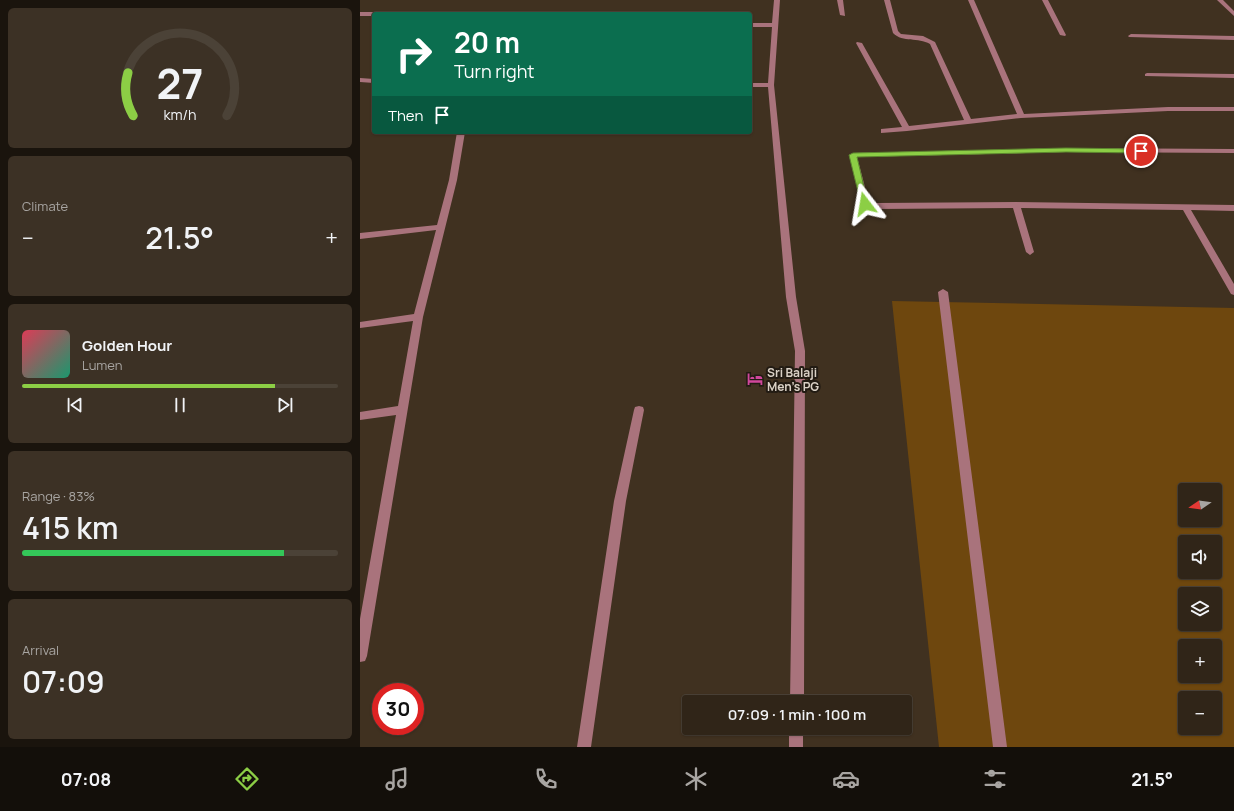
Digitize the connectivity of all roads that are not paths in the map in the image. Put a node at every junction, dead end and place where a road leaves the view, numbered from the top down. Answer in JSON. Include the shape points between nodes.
{"nodes":[{"id":1,"x":777,"y":0,"type":"edge"},
{"id":2,"x":840,"y":0,"type":"edge"},
{"id":3,"x":887,"y":0,"type":"edge"},
{"id":4,"x":971,"y":0,"type":"edge"},
{"id":5,"x":1045,"y":0,"type":"edge"},
{"id":6,"x":1220,"y":0,"type":"edge"},
{"id":7,"x":360,"y":14,"type":"edge"},
{"id":8,"x":372,"y":14,"type":"edge"},
{"id":9,"x":1234,"y":14,"type":"edge"},
{"id":10,"x":843,"y":16,"type":"dead end"},
{"id":11,"x":752,"y":25,"type":"edge"},
{"id":12,"x":776,"y":25,"type":"junction"},
{"id":13,"x":1063,"y":35,"type":"dead end"},
{"id":14,"x":1131,"y":36,"type":"dead end"},
{"id":15,"x":1234,"y":38,"type":"edge"},
{"id":16,"x":860,"y":43,"type":"dead end"},
{"id":17,"x":1146,"y":75,"type":"dead end"},
{"id":18,"x":1234,"y":76,"type":"edge"},
{"id":19,"x":360,"y":80,"type":"edge"},
{"id":20,"x":372,"y":81,"type":"edge"},
{"id":21,"x":752,"y":85,"type":"edge"},
{"id":22,"x":772,"y":85,"type":"junction"},
{"id":23,"x":1234,"y":109,"type":"edge"},
{"id":24,"x":1021,"y":116,"type":"junction"},
{"id":25,"x":969,"y":122,"type":"junction"},
{"id":26,"x":907,"y":129,"type":"junction"},
{"id":27,"x":884,"y":131,"type":"dead end"},
{"id":28,"x":461,"y":134,"type":"edge"},
{"id":29,"x":1234,"y":150,"type":"edge"},
{"id":30,"x":1016,"y":205,"type":"junction"},
{"id":31,"x":1185,"y":207,"type":"junction"},
{"id":32,"x":1234,"y":208,"type":"edge"},
{"id":33,"x":441,"y":227,"type":"junction"},
{"id":34,"x":360,"y":236,"type":"edge"},
{"id":35,"x":1030,"y":252,"type":"dead end"},
{"id":36,"x":943,"y":292,"type":"dead end"},
{"id":37,"x":1234,"y":292,"type":"edge"},
{"id":38,"x":418,"y":317,"type":"junction"},
{"id":39,"x":360,"y":325,"type":"edge"},
{"id":40,"x":401,"y":410,"type":"junction"},
{"id":41,"x":639,"y":410,"type":"dead end"},
{"id":42,"x":360,"y":416,"type":"edge"},
{"id":43,"x":360,"y":656,"type":"edge"},
{"id":44,"x":796,"y":695,"type":"edge"},
{"id":45,"x":796,"y":735,"type":"edge"},
{"id":46,"x":584,"y":747,"type":"edge"},
{"id":47,"x":796,"y":747,"type":"edge"},
{"id":48,"x":1000,"y":747,"type":"edge"}],
"edges":[{"from":1,"to":12,"type":"street"},
{"from":2,"to":10,"type":"street"},
{"from":3,"to":25,"type":"street","via":[[897,35],[923,37],[933,44]]},
{"from":4,"to":24,"type":"street"},
{"from":5,"to":13,"type":"street"},
{"from":6,"to":9,"type":"street"},
{"from":7,"to":8,"type":"street"},
{"from":11,"to":12,"type":"street"},
{"from":12,"to":22,"type":"street"},
{"from":14,"to":15,"type":"street"},
{"from":16,"to":26,"type":"street"},
{"from":17,"to":18,"type":"street"},
{"from":19,"to":20,"type":"street"},
{"from":21,"to":22,"type":"street"},
{"from":22,"to":44,"type":"street","via":[[791,297],[800,351]]},
{"from":23,"to":24,"type":"street","via":[[1168,109]]},
{"from":24,"to":25,"type":"street"},
{"from":25,"to":26,"type":"street"},
{"from":26,"to":27,"type":"street"},
{"from":28,"to":33,"type":"street","via":[[453,180]]},
{"from":29,"to":30,"type":"street","via":[[1066,150],[853,155],[865,204]]},
{"from":30,"to":31,"type":"street"},
{"from":30,"to":35,"type":"street"},
{"from":31,"to":32,"type":"street"},
{"from":31,"to":37,"type":"street"},
{"from":33,"to":34,"type":"street"},
{"from":33,"to":38,"type":"street"},
{"from":36,"to":48,"type":"street"},
{"from":38,"to":39,"type":"street"},
{"from":38,"to":40,"type":"street"},
{"from":40,"to":42,"type":"street"},
{"from":40,"to":43,"type":"street"},
{"from":41,"to":46,"type":"street","via":[[620,501]]},
{"from":45,"to":47,"type":"street"}]}
